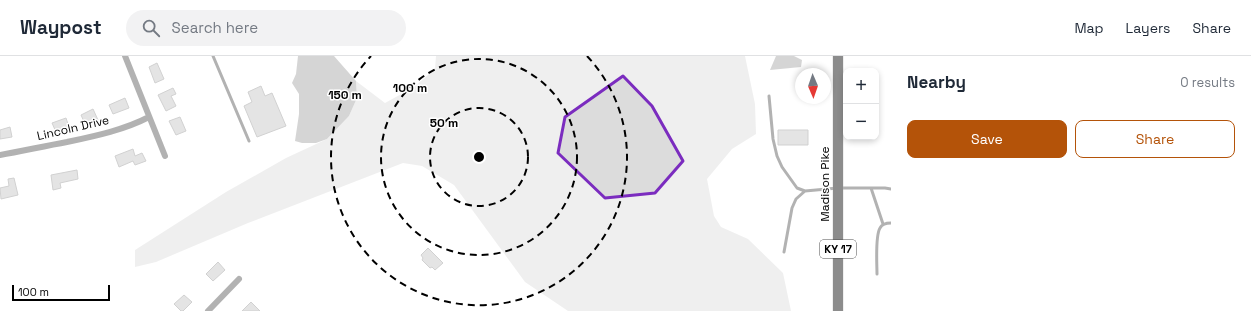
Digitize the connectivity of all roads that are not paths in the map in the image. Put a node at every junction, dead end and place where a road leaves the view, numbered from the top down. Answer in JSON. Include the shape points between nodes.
{"nodes":[{"id":1,"x":124,"y":56,"type":"edge"},
{"id":2,"x":213,"y":56,"type":"edge"},
{"id":3,"x":838,"y":56,"type":"edge"},
{"id":4,"x":769,"y":96,"type":"dead end"},
{"id":5,"x":149,"y":117,"type":"junction"},
{"id":6,"x":249,"y":141,"type":"dead end"},
{"id":7,"x":0,"y":155,"type":"edge"},
{"id":8,"x":165,"y":156,"type":"dead end"},
{"id":9,"x":838,"y":188,"type":"junction"},
{"id":10,"x":871,"y":188,"type":"junction"},
{"id":11,"x":891,"y":189,"type":"edge"},
{"id":12,"x":805,"y":191,"type":"junction"},
{"id":13,"x":891,"y":223,"type":"edge"},
{"id":14,"x":883,"y":224,"type":"junction"},
{"id":15,"x":784,"y":252,"type":"dead end"},
{"id":16,"x":877,"y":274,"type":"dead end"},
{"id":17,"x":239,"y":279,"type":"dead end"},
{"id":18,"x":208,"y":311,"type":"edge"},
{"id":19,"x":838,"y":311,"type":"edge"}],
"edges":[{"from":1,"to":5,"type":"street"},
{"from":2,"to":6,"type":"lane"},
{"from":3,"to":9,"type":"main road","name":"Madison Pike","number":"KY 17"},
{"from":4,"to":12,"type":"lane","via":[[777,156],[792,182],[797,188]]},
{"from":5,"to":7,"type":"street","name":"Lincoln Drive","via":[[115,131],[88,138]]},
{"from":5,"to":8,"type":"street"},
{"from":9,"to":10,"type":"lane"},
{"from":9,"to":12,"type":"lane"},
{"from":9,"to":19,"type":"main road","name":"Madison Pike","number":"KY 17"},
{"from":10,"to":11,"type":"lane"},
{"from":10,"to":14,"type":"lane"},
{"from":12,"to":15,"type":"lane","via":[[796,199],[792,208]]},
{"from":13,"to":14,"type":"lane"},
{"from":14,"to":16,"type":"lane","via":[[877,238]]},
{"from":17,"to":18,"type":"street"}]}
